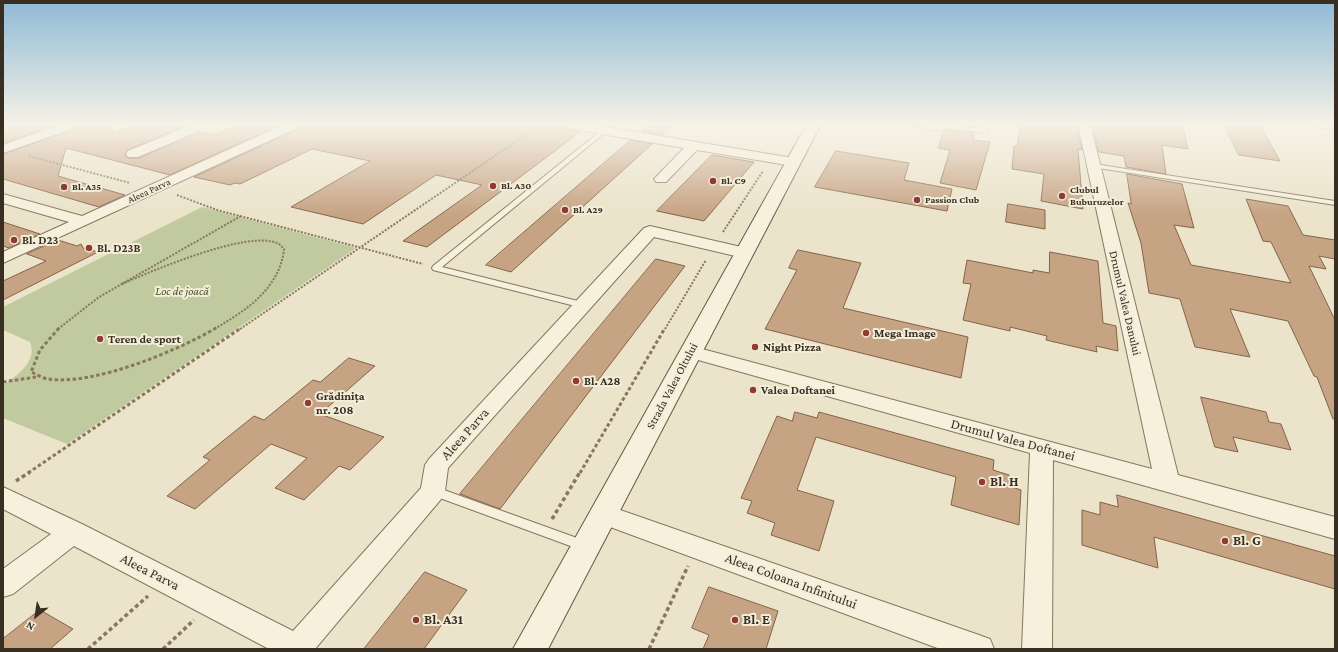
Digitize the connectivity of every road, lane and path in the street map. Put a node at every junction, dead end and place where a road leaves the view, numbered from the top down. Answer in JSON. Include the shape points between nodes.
{"nodes":[{"id":1,"x":228,"y":154,"type":"edge"},
{"id":2,"x":497,"y":154,"type":"edge"},
{"id":3,"x":575,"y":154,"type":"edge"},
{"id":4,"x":685,"y":154,"type":"edge"},
{"id":5,"x":751,"y":154,"type":"edge"},
{"id":6,"x":797,"y":154,"type":"edge"},
{"id":7,"x":1091,"y":154,"type":"edge"},
{"id":8,"x":26,"y":155,"type":"dead end"},
{"id":9,"x":772,"y":158,"type":"junction"},
{"id":10,"x":793,"y":162,"type":"junction"},
{"id":11,"x":1094,"y":166,"type":"junction"},
{"id":12,"x":661,"y":179,"type":"dead end"},
{"id":13,"x":154,"y":189,"type":"junction"},
{"id":14,"x":3,"y":198,"type":"edge"},
{"id":15,"x":1335,"y":203,"type":"edge"},
{"id":16,"x":241,"y":216,"type":"junction"},
{"id":17,"x":84,"y":221,"type":"junction"},
{"id":18,"x":714,"y":246,"type":"junction"},
{"id":19,"x":359,"y":247,"type":"junction"},
{"id":20,"x":744,"y":253,"type":"junction"},
{"id":21,"x":3,"y":258,"type":"edge"},
{"id":22,"x":436,"y":268,"type":"junction"},
{"id":23,"x":122,"y":284,"type":"junction"},
{"id":24,"x":583,"y":305,"type":"junction"},
{"id":25,"x":691,"y":352,"type":"junction"},
{"id":26,"x":37,"y":377,"type":"junction"},
{"id":27,"x":3,"y":382,"type":"edge"},
{"id":28,"x":1042,"y":448,"type":"junction"},
{"id":29,"x":1167,"y":482,"type":"junction"},
{"id":30,"x":433,"y":491,"type":"junction"},
{"id":31,"x":6,"y":492,"type":"edge"},
{"id":32,"x":603,"y":514,"type":"junction"},
{"id":33,"x":1335,"y":528,"type":"edge"},
{"id":34,"x":544,"y":531,"type":"junction"},
{"id":35,"x":73,"y":532,"type":"junction"},
{"id":36,"x":585,"y":547,"type":"junction"},
{"id":37,"x":696,"y":548,"type":"junction"},
{"id":38,"x":166,"y":580,"type":"junction"},
{"id":39,"x":3,"y":585,"type":"edge"},
{"id":40,"x":211,"y":603,"type":"junction"},
{"id":41,"x":88,"y":649,"type":"edge"},
{"id":42,"x":163,"y":649,"type":"edge"},
{"id":43,"x":296,"y":649,"type":"edge"},
{"id":44,"x":530,"y":649,"type":"edge"},
{"id":45,"x":649,"y":649,"type":"edge"},
{"id":46,"x":979,"y":649,"type":"edge"},
{"id":47,"x":1037,"y":649,"type":"edge"}],
"edges":[{"from":1,"to":13,"type":"street","name":"Aleea Parva"},
{"from":2,"to":19,"type":"path"},
{"from":3,"to":22,"type":"lane"},
{"from":4,"to":12,"type":"street"},
{"from":5,"to":9,"type":"street"},
{"from":6,"to":10,"type":"main road","name":"Strada Valea Oltului"},
{"from":7,"to":11,"type":"street","name":"Drumul Valea Danului"},
{"from":8,"to":13,"type":"path"},
{"from":9,"to":10,"type":"street"},
{"from":9,"to":18,"type":"path"},
{"from":10,"to":20,"type":"main road","name":"Strada Valea Oltului"},
{"from":11,"to":15,"type":"lane"},
{"from":11,"to":29,"type":"street","name":"Drumul Valea Danului"},
{"from":13,"to":16,"type":"path"},
{"from":13,"to":17,"type":"street","name":"Aleea Parva"},
{"from":14,"to":17,"type":"street"},
{"from":16,"to":19,"type":"path"},
{"from":16,"to":23,"type":"path"},
{"from":17,"to":21,"type":"street","name":"Aleea Parva"},
{"from":18,"to":20,"type":"street"},
{"from":18,"to":24,"type":"street","name":"Aleea Parva","via":[[650,231]]},
{"from":18,"to":34,"type":"path"},
{"from":19,"to":22,"type":"path"},
{"from":19,"to":31,"type":"path"},
{"from":20,"to":25,"type":"main road","name":"Strada Valea Oltului"},
{"from":22,"to":24,"type":"lane"},
{"from":23,"to":26,"type":"path","via":[[84,307],[46,343],[33,364],[31,372]]},
{"from":23,"to":26,"type":"path","via":[[164,266],[221,248],[270,241],[279,244],[284,250],[284,260],[276,276],[258,298],[229,321],[204,335],[165,353],[111,371],[60,380]]},
{"from":24,"to":30,"type":"street","name":"Aleea Parva","via":[[436,465]]},
{"from":25,"to":28,"type":"street","name":"Drumul Valea Doftanei"},
{"from":25,"to":32,"type":"main road","name":"Strada Valea Oltului"},
{"from":26,"to":27,"type":"path"},
{"from":28,"to":29,"type":"street","name":"Drumul Valea Doftanei"},
{"from":28,"to":47,"type":"street"},
{"from":29,"to":33,"type":"street","name":"Drumul Valea Doftanei"},
{"from":30,"to":34,"type":"lane"},
{"from":30,"to":43,"type":"street","name":"Aleea Parva"},
{"from":31,"to":35,"type":"street","name":"Aleea Parva"},
{"from":32,"to":36,"type":"main road","name":"Strada Valea Oltului"},
{"from":32,"to":37,"type":"street","name":"Aleea Coloana Infinitului"},
{"from":34,"to":36,"type":"lane"},
{"from":35,"to":38,"type":"street","name":"Aleea Parva"},
{"from":35,"to":39,"type":"street"},
{"from":36,"to":44,"type":"main road","name":"Strada Valea Oltului"},
{"from":37,"to":45,"type":"path"},
{"from":37,"to":46,"type":"street","name":"Aleea Coloana Infinitului"},
{"from":38,"to":40,"type":"street","name":"Aleea Parva"},
{"from":38,"to":41,"type":"path"},
{"from":40,"to":42,"type":"path"},
{"from":40,"to":43,"type":"street","name":"Aleea Parva"}]}
